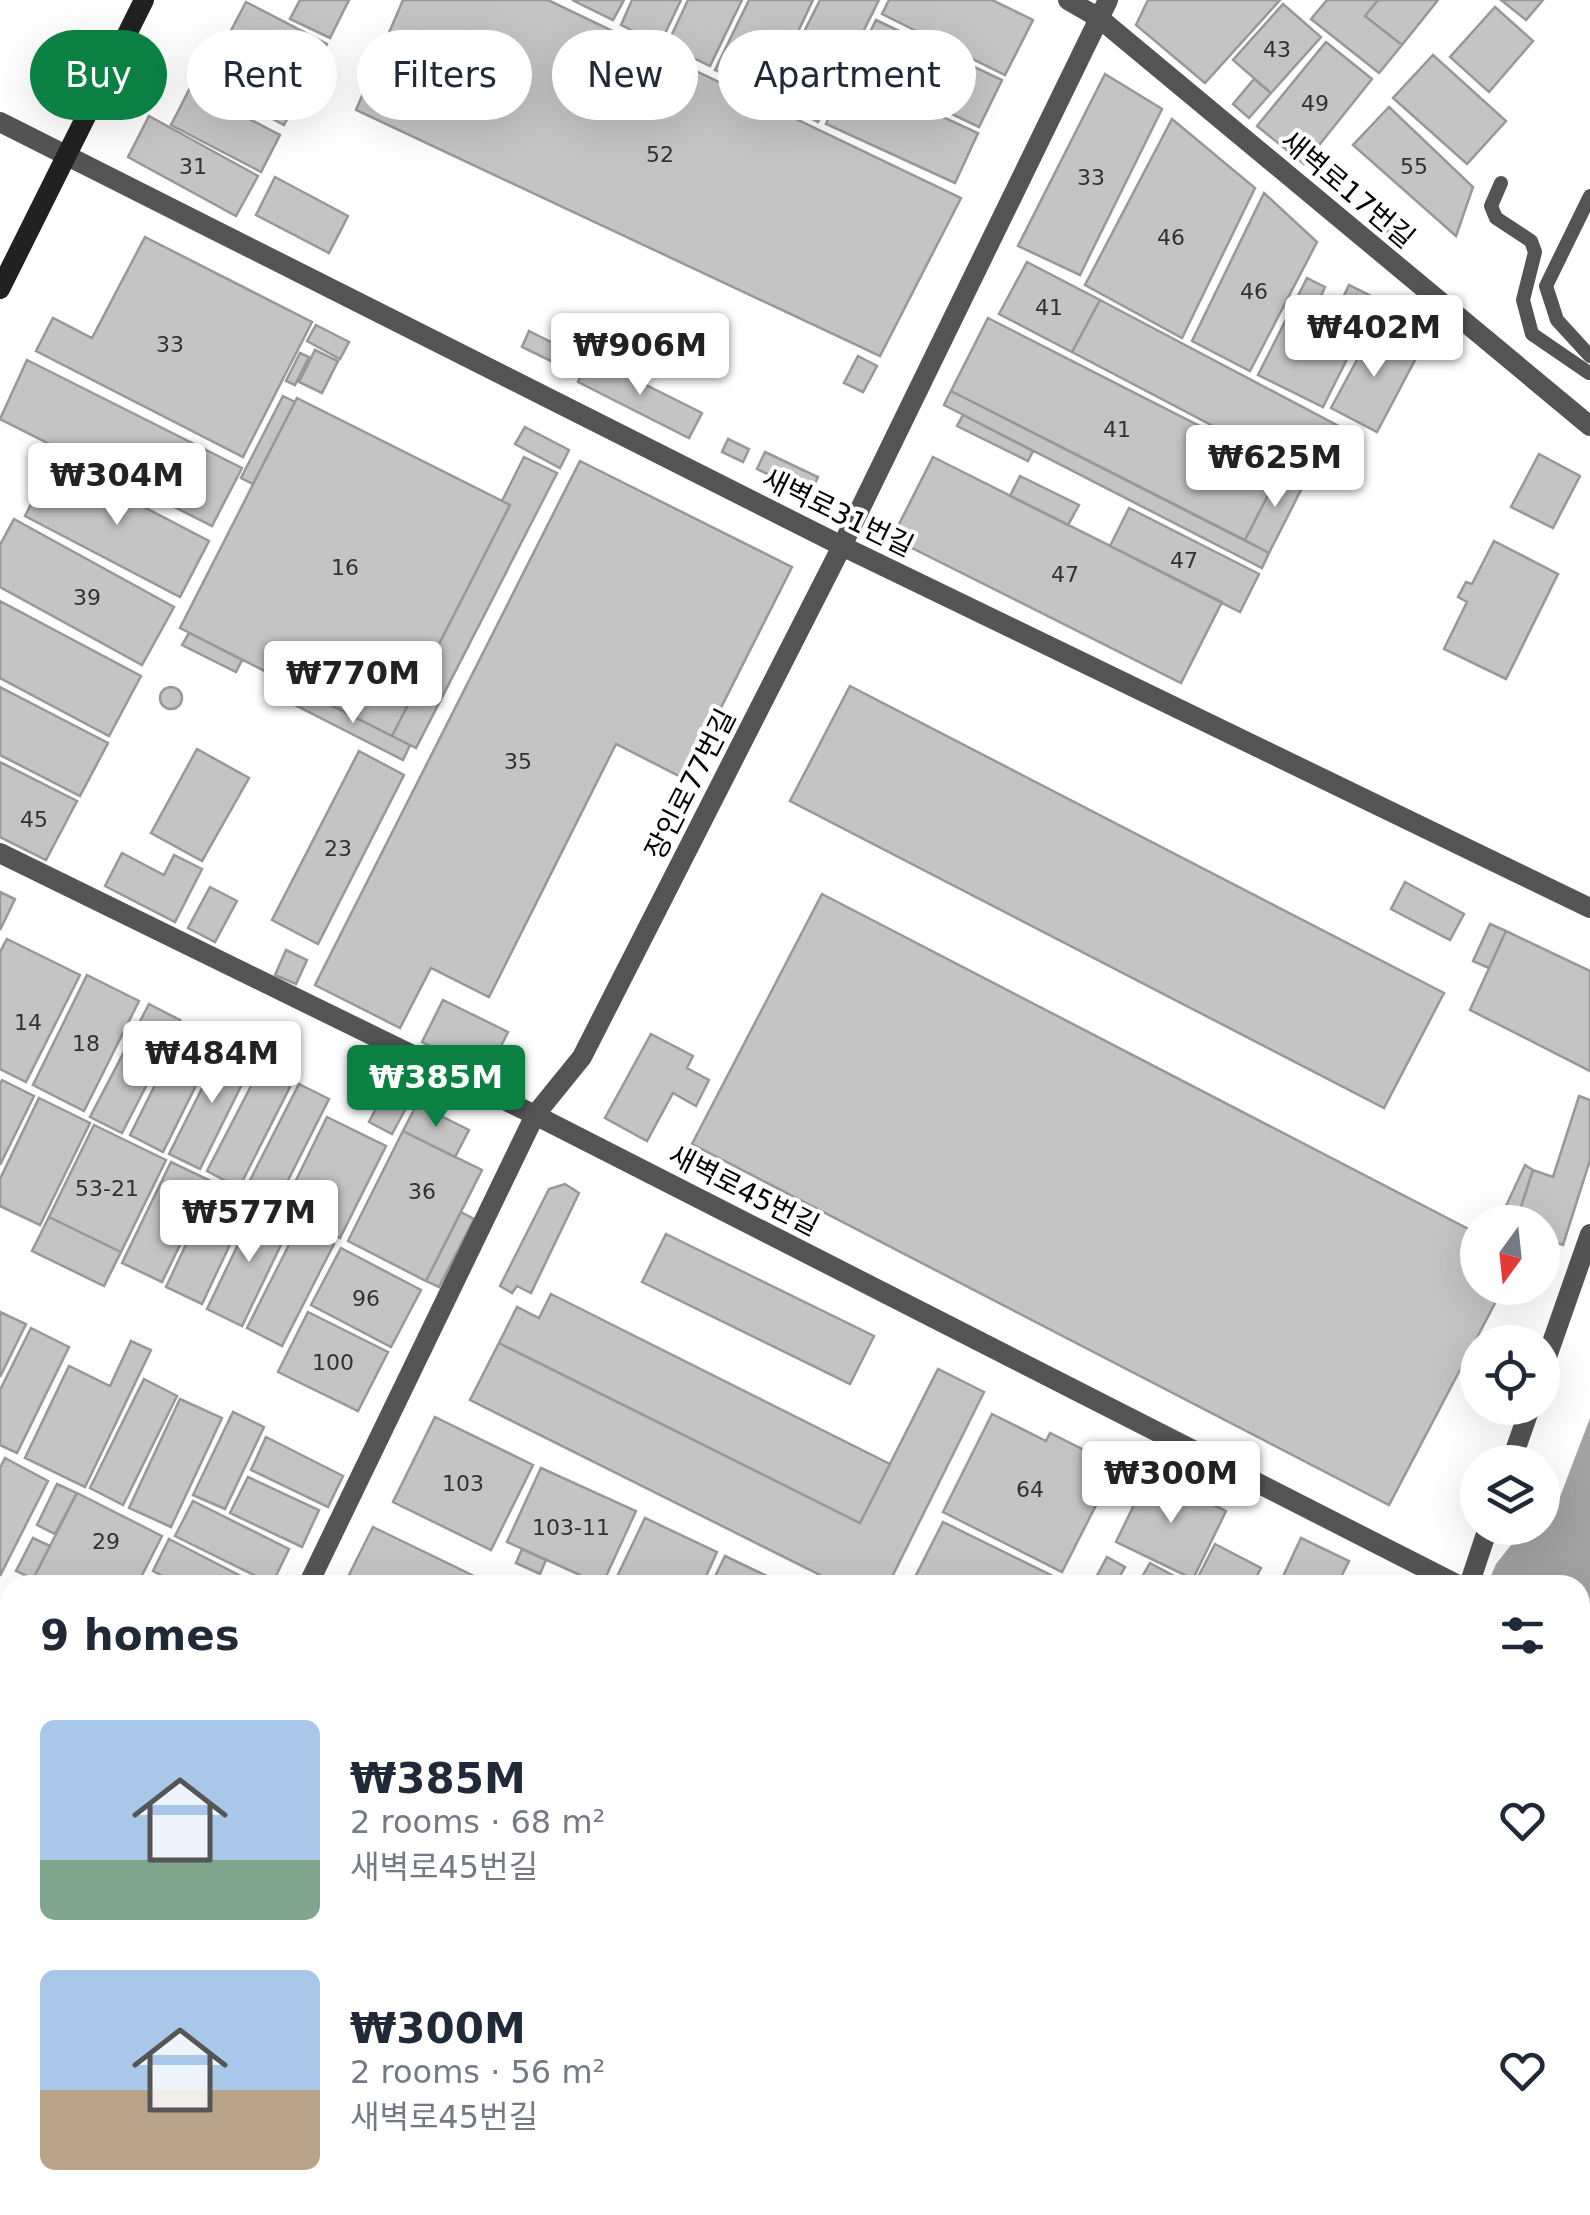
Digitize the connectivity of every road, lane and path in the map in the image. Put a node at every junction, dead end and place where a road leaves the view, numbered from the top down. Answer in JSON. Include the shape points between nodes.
{"nodes":[{"id":1,"x":144,"y":0,"type":"edge"},
{"id":2,"x":1068,"y":0,"type":"edge"},
{"id":3,"x":1103,"y":9,"type":"edge"},
{"id":4,"x":0,"y":122,"type":"edge"},
{"id":5,"x":67,"y":155,"type":"junction"},
{"id":6,"x":1501,"y":183,"type":"dead end"},
{"id":7,"x":1590,"y":196,"type":"edge"},
{"id":8,"x":0,"y":289,"type":"edge"},
{"id":9,"x":1590,"y":356,"type":"edge"},
{"id":10,"x":1590,"y":372,"type":"edge"},
{"id":11,"x":1590,"y":426,"type":"edge"},
{"id":12,"x":842,"y":546,"type":"junction"},
{"id":13,"x":0,"y":853,"type":"edge"},
{"id":14,"x":1590,"y":908,"type":"edge"},
{"id":15,"x":535,"y":1115,"type":"junction"},
{"id":16,"x":1590,"y":1234,"type":"edge"},
{"id":17,"x":1558,"y":1325,"type":"edge"},
{"id":18,"x":1482,"y":1545,"type":"edge"},
{"id":19,"x":313,"y":1575,"type":"edge"},
{"id":20,"x":1438,"y":1575,"type":"edge"},
{"id":21,"x":1472,"y":1575,"type":"edge"}],
"edges":[{"from":1,"to":5,"type":"main road"},
{"from":2,"to":3,"type":"street","name":"새벽로17번길"},
{"from":3,"to":11,"type":"street","name":"새벽로17번길"},
{"from":3,"to":12,"type":"street","name":"장인로77번길"},
{"from":4,"to":5,"type":"street","name":"새벽로31번길"},
{"from":5,"to":8,"type":"main road"},
{"from":5,"to":12,"type":"street","name":"새벽로31번길"},
{"from":6,"to":10,"type":"lane","via":[[1491,206],[1496,218],[1530,241],[1535,252],[1523,300],[1532,334]]},
{"from":7,"to":9,"type":"lane","via":[[1546,286],[1557,320]]},
{"from":12,"to":14,"type":"street","name":"새벽로31번길"},
{"from":12,"to":15,"type":"street","name":"장인로77번길","via":[[582,1057]]},
{"from":13,"to":15,"type":"street","name":"새벽로45번길"},
{"from":15,"to":19,"type":"street","name":"장인로77번길"},
{"from":15,"to":20,"type":"street","name":"새벽로45번길"},
{"from":16,"to":17,"type":"street"},
{"from":18,"to":21,"type":"street"}]}
